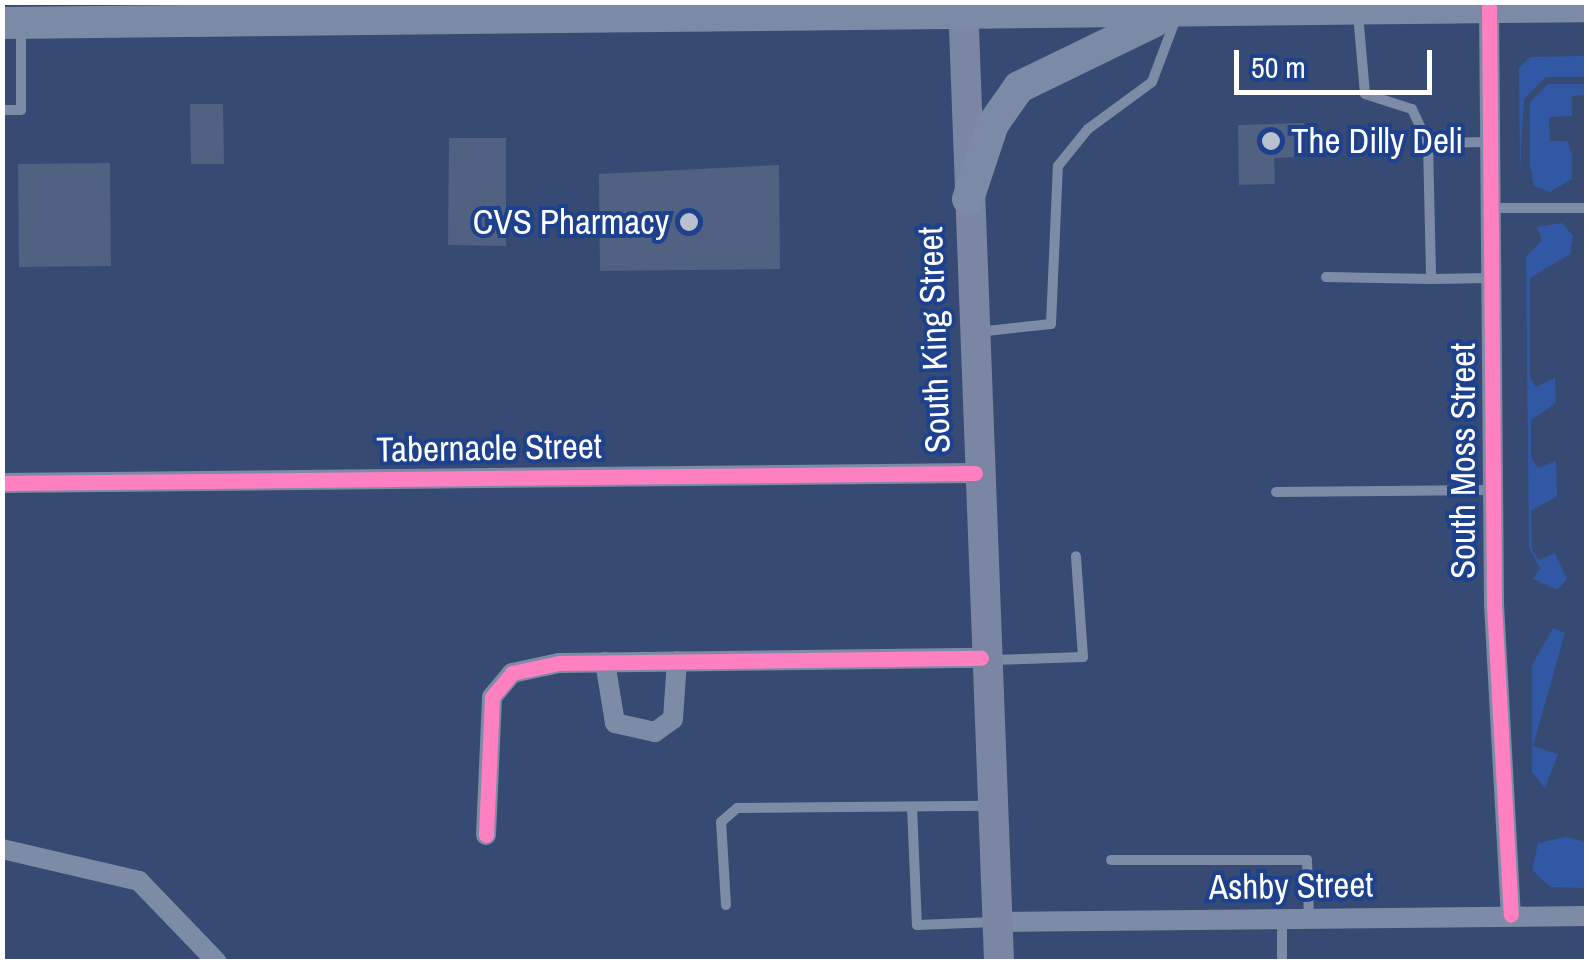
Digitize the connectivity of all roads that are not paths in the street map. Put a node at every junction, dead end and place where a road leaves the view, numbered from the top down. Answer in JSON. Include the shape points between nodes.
{"nodes":[{"id":1,"x":804,"y":2,"type":"edge"},
{"id":2,"x":1138,"y":2,"type":"edge"},
{"id":3,"x":1447,"y":4,"type":"edge"},
{"id":4,"x":1489,"y":6,"type":"junction"},
{"id":5,"x":1586,"y":6,"type":"edge"},
{"id":6,"x":1228,"y":7,"type":"edge"},
{"id":7,"x":1357,"y":8,"type":"junction"},
{"id":8,"x":964,"y":9,"type":"edge"},
{"id":9,"x":1185,"y":9,"type":"edge"},
{"id":10,"x":673,"y":10,"type":"edge"},
{"id":11,"x":517,"y":11,"type":"edge"},
{"id":12,"x":637,"y":11,"type":"edge"},
{"id":13,"x":445,"y":12,"type":"edge"},
{"id":14,"x":755,"y":12,"type":"edge"},
{"id":15,"x":12,"y":23,"type":"edge"},
{"id":16,"x":2,"y":110,"type":"edge"},
{"id":17,"x":1491,"y":142,"type":"junction"},
{"id":18,"x":1428,"y":143,"type":"junction"},
{"id":19,"x":968,"y":199,"type":"junction"},
{"id":20,"x":1492,"y":208,"type":"junction"},
{"id":21,"x":1586,"y":208,"type":"edge"},
{"id":22,"x":1326,"y":277,"type":"dead end"},
{"id":23,"x":1492,"y":278,"type":"junction"},
{"id":24,"x":1431,"y":279,"type":"junction"},
{"id":25,"x":972,"y":332,"type":"junction"},
{"id":26,"x":976,"y":473,"type":"junction"},
{"id":27,"x":2,"y":482,"type":"edge"},
{"id":28,"x":1494,"y":490,"type":"junction"},
{"id":29,"x":1276,"y":492,"type":"dead end"},
{"id":30,"x":1076,"y":556,"type":"dead end"},
{"id":31,"x":981,"y":658,"type":"junction"},
{"id":32,"x":677,"y":661,"type":"junction"},
{"id":33,"x":605,"y":662,"type":"junction"},
{"id":34,"x":990,"y":806,"type":"junction"},
{"id":35,"x":912,"y":807,"type":"junction"},
{"id":36,"x":486,"y":834,"type":"dead end"},
{"id":37,"x":2,"y":849,"type":"edge"},
{"id":38,"x":1111,"y":860,"type":"dead end"},
{"id":39,"x":726,"y":906,"type":"dead end"},
{"id":40,"x":1512,"y":916,"type":"junction"},
{"id":41,"x":1586,"y":916,"type":"edge"},
{"id":42,"x":1282,"y":918,"type":"junction"},
{"id":43,"x":1308,"y":918,"type":"junction"},
{"id":44,"x":995,"y":922,"type":"junction"},
{"id":45,"x":217,"y":962,"type":"edge"},
{"id":46,"x":998,"y":962,"type":"edge"},
{"id":47,"x":1282,"y":962,"type":"edge"}],
"edges":[{"from":1,"to":14,"type":"main road"},
{"from":2,"to":9,"type":"main road"},
{"from":3,"to":4,"type":"main road"},
{"from":3,"to":7,"type":"main road"},
{"from":4,"to":5,"type":"main road"},
{"from":4,"to":17,"type":"street","name":"South Moss Street"},
{"from":6,"to":7,"type":"main road"},
{"from":6,"to":9,"type":"main road"},
{"from":7,"to":18,"type":"lane","via":[[1366,94],[1412,109]]},
{"from":8,"to":9,"type":"main road"},
{"from":8,"to":14,"type":"main road"},
{"from":8,"to":19,"type":"main road","name":"South King Street"},
{"from":9,"to":19,"type":"main road","via":[[1020,86],[994,124]]},
{"from":9,"to":25,"type":"lane","via":[[1152,82],[1088,129],[1058,166],[1052,324]]},
{"from":10,"to":12,"type":"main road"},
{"from":10,"to":14,"type":"main road"},
{"from":11,"to":12,"type":"main road"},
{"from":11,"to":13,"type":"main road"},
{"from":13,"to":15,"type":"main road"},
{"from":15,"to":16,"type":"lane","via":[[21,110]]},
{"from":17,"to":18,"type":"lane"},
{"from":17,"to":20,"type":"street","name":"South Moss Street"},
{"from":18,"to":24,"type":"lane"},
{"from":19,"to":25,"type":"main road","name":"South King Street"},
{"from":20,"to":21,"type":"lane"},
{"from":20,"to":23,"type":"street","name":"South Moss Street"},
{"from":22,"to":24,"type":"lane"},
{"from":23,"to":24,"type":"lane"},
{"from":23,"to":28,"type":"street","name":"South Moss Street"},
{"from":25,"to":26,"type":"main road","name":"South King Street"},
{"from":26,"to":27,"type":"street","name":"Tabernacle Street"},
{"from":26,"to":31,"type":"main road","name":"South King Street"},
{"from":28,"to":29,"type":"lane"},
{"from":28,"to":40,"type":"street","name":"South Moss Street"},
{"from":30,"to":31,"type":"lane","via":[[1083,657],[1022,666]]},
{"from":31,"to":32,"type":"street"},
{"from":31,"to":34,"type":"main road","name":"South King Street"},
{"from":32,"to":33,"type":"street"},
{"from":32,"to":33,"type":"street","via":[[672,719],[655,732],[615,723]]},
{"from":33,"to":36,"type":"street","via":[[512,673],[492,696]]},
{"from":34,"to":35,"type":"lane"},
{"from":34,"to":44,"type":"main road","name":"South King Street"},
{"from":35,"to":39,"type":"lane","via":[[737,808],[721,822]]},
{"from":35,"to":44,"type":"lane","via":[[917,926]]},
{"from":37,"to":45,"type":"street","via":[[139,881]]},
{"from":38,"to":43,"type":"lane","via":[[1308,860]]},
{"from":40,"to":41,"type":"street","name":"Ashby Street"},
{"from":40,"to":43,"type":"street","name":"Ashby Street"},
{"from":42,"to":43,"type":"street","name":"Ashby Street"},
{"from":42,"to":44,"type":"street","name":"Ashby Street"},
{"from":42,"to":47,"type":"lane"},
{"from":44,"to":46,"type":"main road","name":"South King Street"}]}
